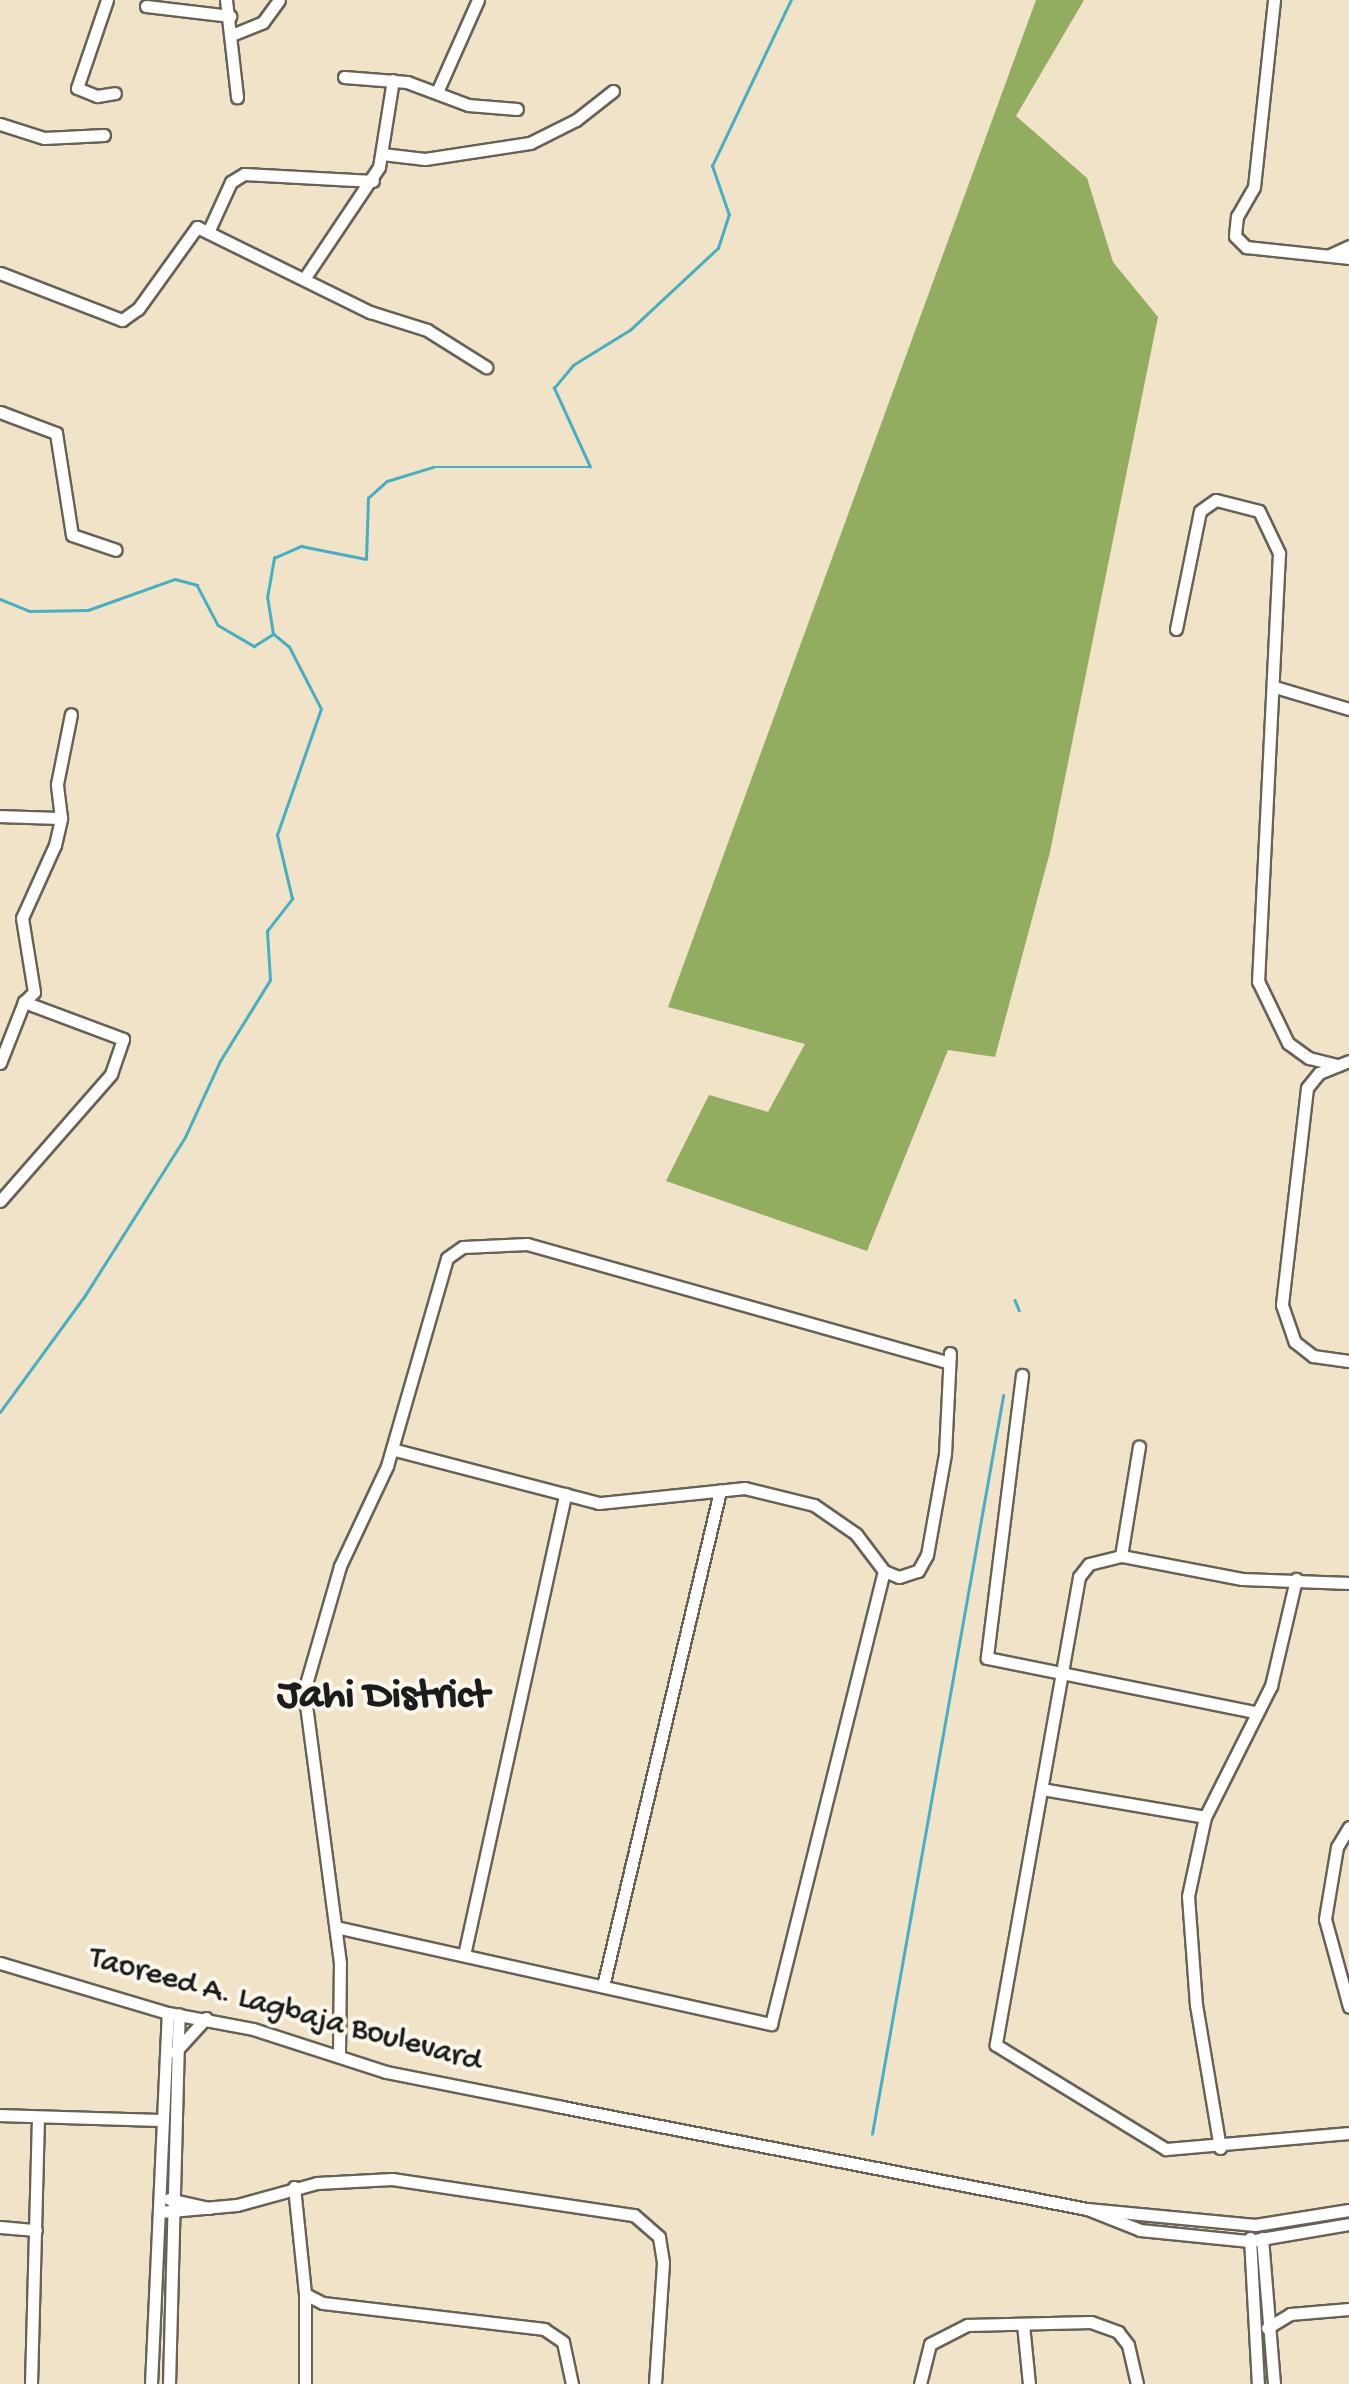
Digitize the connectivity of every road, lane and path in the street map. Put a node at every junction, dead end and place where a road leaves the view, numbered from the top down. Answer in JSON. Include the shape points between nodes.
{"nodes":[{"id":1,"x":107,"y":0,"type":"edge"},
{"id":2,"x":226,"y":0,"type":"edge"},
{"id":3,"x":280,"y":0,"type":"edge"},
{"id":4,"x":478,"y":0,"type":"edge"},
{"id":5,"x":1274,"y":0,"type":"edge"},
{"id":6,"x":146,"y":6,"type":"dead end"},
{"id":7,"x":230,"y":16,"type":"junction"},
{"id":8,"x":234,"y":34,"type":"junction"},
{"id":9,"x":344,"y":78,"type":"dead end"},
{"id":10,"x":394,"y":80,"type":"junction"},
{"id":11,"x":614,"y":91,"type":"dead end"},
{"id":12,"x":437,"y":92,"type":"junction"},
{"id":13,"x":115,"y":93,"type":"dead end"},
{"id":14,"x":237,"y":97,"type":"dead end"},
{"id":15,"x":516,"y":109,"type":"dead end"},
{"id":16,"x":0,"y":124,"type":"edge"},
{"id":17,"x":104,"y":135,"type":"dead end"},
{"id":18,"x":382,"y":154,"type":"junction"},
{"id":19,"x":373,"y":180,"type":"junction"},
{"id":20,"x":209,"y":230,"type":"junction"},
{"id":21,"x":1349,"y":246,"type":"edge"},
{"id":22,"x":1326,"y":256,"type":"junction"},
{"id":23,"x":1349,"y":258,"type":"edge"},
{"id":24,"x":0,"y":273,"type":"edge"},
{"id":25,"x":304,"y":279,"type":"junction"},
{"id":26,"x":486,"y":367,"type":"dead end"},
{"id":27,"x":0,"y":412,"type":"edge"},
{"id":28,"x":116,"y":550,"type":"dead end"},
{"id":29,"x":1176,"y":629,"type":"dead end"},
{"id":30,"x":1275,"y":687,"type":"junction"},
{"id":31,"x":1349,"y":709,"type":"edge"},
{"id":32,"x":71,"y":714,"type":"dead end"},
{"id":33,"x":0,"y":816,"type":"edge"},
{"id":34,"x":61,"y":818,"type":"junction"},
{"id":35,"x":24,"y":1002,"type":"junction"},
{"id":36,"x":0,"y":1063,"type":"edge"},
{"id":37,"x":1343,"y":1063,"type":"edge"},
{"id":38,"x":0,"y":1201,"type":"edge"},
{"id":39,"x":1349,"y":1361,"type":"edge"},
{"id":40,"x":1022,"y":1374,"type":"dead end"},
{"id":41,"x":1139,"y":1446,"type":"dead end"},
{"id":42,"x":392,"y":1449,"type":"junction"},
{"id":43,"x":720,"y":1491,"type":"junction"},
{"id":44,"x":565,"y":1494,"type":"junction"},
{"id":45,"x":1120,"y":1556,"type":"junction"},
{"id":46,"x":884,"y":1571,"type":"junction"},
{"id":47,"x":1296,"y":1579,"type":"junction"},
{"id":48,"x":1349,"y":1582,"type":"edge"},
{"id":49,"x":1063,"y":1675,"type":"junction"},
{"id":50,"x":1255,"y":1712,"type":"junction"},
{"id":51,"x":1042,"y":1789,"type":"junction"},
{"id":52,"x":1205,"y":1816,"type":"junction"},
{"id":53,"x":1349,"y":1827,"type":"edge"},
{"id":54,"x":336,"y":1926,"type":"junction"},
{"id":55,"x":464,"y":1955,"type":"junction"},
{"id":56,"x":0,"y":1963,"type":"edge"},
{"id":57,"x":603,"y":1986,"type":"junction"},
{"id":58,"x":150,"y":2007,"type":"junction"},
{"id":59,"x":1349,"y":2007,"type":"edge"},
{"id":60,"x":174,"y":2014,"type":"junction"},
{"id":61,"x":206,"y":2018,"type":"junction"},
{"id":62,"x":170,"y":2047,"type":"junction"},
{"id":63,"x":339,"y":2054,"type":"junction"},
{"id":64,"x":557,"y":2106,"type":"junction"},
{"id":65,"x":0,"y":2115,"type":"edge"},
{"id":66,"x":38,"y":2117,"type":"junction"},
{"id":67,"x":162,"y":2120,"type":"junction"},
{"id":68,"x":654,"y":2125,"type":"dead end"},
{"id":69,"x":1349,"y":2134,"type":"edge"},
{"id":70,"x":1220,"y":2148,"type":"junction"},
{"id":71,"x":294,"y":2187,"type":"junction"},
{"id":72,"x":167,"y":2205,"type":"junction"},
{"id":73,"x":1087,"y":2209,"type":"junction"},
{"id":74,"x":1349,"y":2210,"type":"edge"},
{"id":75,"x":1349,"y":2224,"type":"edge"},
{"id":76,"x":1255,"y":2225,"type":"junction"},
{"id":77,"x":0,"y":2226,"type":"edge"},
{"id":78,"x":36,"y":2230,"type":"junction"},
{"id":79,"x":1249,"y":2241,"type":"junction"},
{"id":80,"x":1264,"y":2241,"type":"junction"},
{"id":81,"x":305,"y":2294,"type":"junction"},
{"id":82,"x":1266,"y":2300,"type":"junction"},
{"id":83,"x":1349,"y":2309,"type":"edge"},
{"id":84,"x":1290,"y":2314,"type":"junction"},
{"id":85,"x":1024,"y":2324,"type":"junction"},
{"id":86,"x":1267,"y":2328,"type":"junction"},
{"id":87,"x":31,"y":2384,"type":"edge"},
{"id":88,"x":151,"y":2384,"type":"edge"},
{"id":89,"x":169,"y":2384,"type":"edge"},
{"id":90,"x":305,"y":2384,"type":"edge"},
{"id":91,"x":572,"y":2384,"type":"edge"},
{"id":92,"x":656,"y":2384,"type":"edge"},
{"id":93,"x":920,"y":2384,"type":"edge"},
{"id":94,"x":1029,"y":2384,"type":"edge"},
{"id":95,"x":1136,"y":2384,"type":"edge"},
{"id":96,"x":1258,"y":2384,"type":"edge"},
{"id":97,"x":1274,"y":2384,"type":"edge"}],
"edges":[{"from":1,"to":13,"type":"street","via":[[77,88],[96,96]]},
{"from":2,"to":7,"type":"street"},
{"from":3,"to":8,"type":"street","via":[[263,22]]},
{"from":4,"to":12,"type":"street"},
{"from":5,"to":22,"type":"street","via":[[1254,187],[1237,216],[1235,236],[1246,247]]},
{"from":6,"to":7,"type":"street"},
{"from":7,"to":8,"type":"street"},
{"from":8,"to":14,"type":"street"},
{"from":9,"to":10,"type":"street"},
{"from":10,"to":12,"type":"street"},
{"from":10,"to":18,"type":"street"},
{"from":11,"to":18,"type":"street","via":[[530,143],[436,158]]},
{"from":12,"to":15,"type":"street","via":[[468,104]]},
{"from":16,"to":17,"type":"street","via":[[44,138]]},
{"from":18,"to":19,"type":"street"},
{"from":19,"to":20,"type":"street","via":[[244,174],[230,182]]},
{"from":19,"to":25,"type":"street"},
{"from":20,"to":24,"type":"street","via":[[189,233],[138,310],[122,320]]},
{"from":20,"to":25,"type":"street"},
{"from":21,"to":22,"type":"street"},
{"from":22,"to":23,"type":"street"},
{"from":25,"to":26,"type":"street","via":[[426,330]]},
{"from":27,"to":28,"type":"street","via":[[56,433],[72,534]]},
{"from":29,"to":30,"type":"street","via":[[1200,511],[1216,500],[1259,511],[1279,553]]},
{"from":30,"to":31,"type":"street"},
{"from":30,"to":37,"type":"street","via":[[1258,981],[1288,1043],[1309,1058]]},
{"from":32,"to":34,"type":"street","via":[[57,784]]},
{"from":33,"to":34,"type":"street"},
{"from":34,"to":35,"type":"street","via":[[22,918],[34,992]]},
{"from":35,"to":36,"type":"street"},
{"from":35,"to":38,"type":"street","via":[[123,1039],[110,1074]]},
{"from":37,"to":39,"type":"street","via":[[1318,1072],[1307,1088],[1282,1304],[1295,1342],[1313,1356]]},
{"from":40,"to":49,"type":"street","via":[[986,1658]]},
{"from":41,"to":45,"type":"street"},
{"from":42,"to":44,"type":"street"},
{"from":42,"to":46,"type":"street","via":[[447,1258],[463,1247],[542,1248],[948,1357],[945,1454],[928,1555],[918,1570],[899,1576]]},
{"from":42,"to":54,"type":"street","via":[[340,1566],[304,1690]]},
{"from":43,"to":44,"type":"street","via":[[599,1503]]},
{"from":43,"to":46,"type":"street","via":[[745,1488],[814,1505],[856,1534]]},
{"from":43,"to":57,"type":"street"},
{"from":44,"to":55,"type":"street"},
{"from":45,"to":47,"type":"street","via":[[1242,1578]]},
{"from":45,"to":49,"type":"street","via":[[1101,1557],[1079,1577]]},
{"from":46,"to":57,"type":"street","via":[[771,2024]]},
{"from":47,"to":48,"type":"street"},
{"from":47,"to":50,"type":"street","via":[[1283,1648]]},
{"from":49,"to":50,"type":"street"},
{"from":49,"to":51,"type":"street"},
{"from":50,"to":52,"type":"street"},
{"from":51,"to":52,"type":"street"},
{"from":51,"to":70,"type":"street","via":[[996,2045],[1166,2149]]},
{"from":52,"to":70,"type":"street","via":[[1188,1896],[1189,1938]]},
{"from":53,"to":59,"type":"street","via":[[1337,1847],[1324,1919]]},
{"from":54,"to":55,"type":"street"},
{"from":54,"to":63,"type":"street"},
{"from":55,"to":57,"type":"street"},
{"from":56,"to":58,"type":"street","name":"Taoreed A. Lagbaja Boulevard"},
{"from":58,"to":60,"type":"street","name":"Taoreed A. Lagbaja Boulevard"},
{"from":58,"to":62,"type":"street"},
{"from":60,"to":61,"type":"street","name":"Taoreed A. Lagbaja Boulevard"},
{"from":60,"to":62,"type":"street"},
{"from":61,"to":62,"type":"street"},
{"from":61,"to":63,"type":"street","name":"Taoreed A. Lagbaja Boulevard"},
{"from":62,"to":67,"type":"street"},
{"from":62,"to":72,"type":"street"},
{"from":63,"to":64,"type":"street","name":"Taoreed A. Lagbaja Boulevard","via":[[386,2072]]},
{"from":64,"to":68,"type":"street","name":"Taoreed A. Lagbaja Boulevard"},
{"from":64,"to":73,"type":"street","name":"Taoreed A. Lagbaja Boulevard"},
{"from":65,"to":66,"type":"street"},
{"from":66,"to":67,"type":"street"},
{"from":66,"to":78,"type":"street"},
{"from":67,"to":72,"type":"street"},
{"from":69,"to":70,"type":"street"},
{"from":71,"to":72,"type":"street","via":[[212,2209]]},
{"from":71,"to":81,"type":"street"},
{"from":71,"to":92,"type":"street","via":[[392,2178],[634,2215],[650,2223],[663,2264]]},
{"from":72,"to":88,"type":"street"},
{"from":72,"to":89,"type":"street"},
{"from":73,"to":76,"type":"street","name":"Taoreed A. Lagbaja Boulevard"},
{"from":73,"to":79,"type":"street","name":"Taoreed A. Lagbaja Boulevard","via":[[1140,2230]]},
{"from":74,"to":76,"type":"street","name":"Taoreed A. Lagbaja Boulevard"},
{"from":75,"to":80,"type":"street","name":"Taoreed A. Lagbaja Boulevard"},
{"from":76,"to":79,"type":"street"},
{"from":76,"to":80,"type":"street"},
{"from":77,"to":78,"type":"street"},
{"from":78,"to":87,"type":"street"},
{"from":79,"to":80,"type":"street","name":"Taoreed A. Lagbaja Boulevard"},
{"from":79,"to":96,"type":"street"},
{"from":80,"to":82,"type":"street"},
{"from":81,"to":90,"type":"street"},
{"from":81,"to":91,"type":"street","via":[[324,2303],[544,2329],[564,2342]]},
{"from":82,"to":84,"type":"street"},
{"from":82,"to":86,"type":"street"},
{"from":83,"to":84,"type":"street"},
{"from":84,"to":86,"type":"street"},
{"from":85,"to":93,"type":"street","via":[[967,2324],[940,2334],[930,2344]]},
{"from":85,"to":94,"type":"street"},
{"from":85,"to":95,"type":"street","via":[[1091,2322],[1118,2332],[1128,2345]]},
{"from":86,"to":97,"type":"street"}]}
